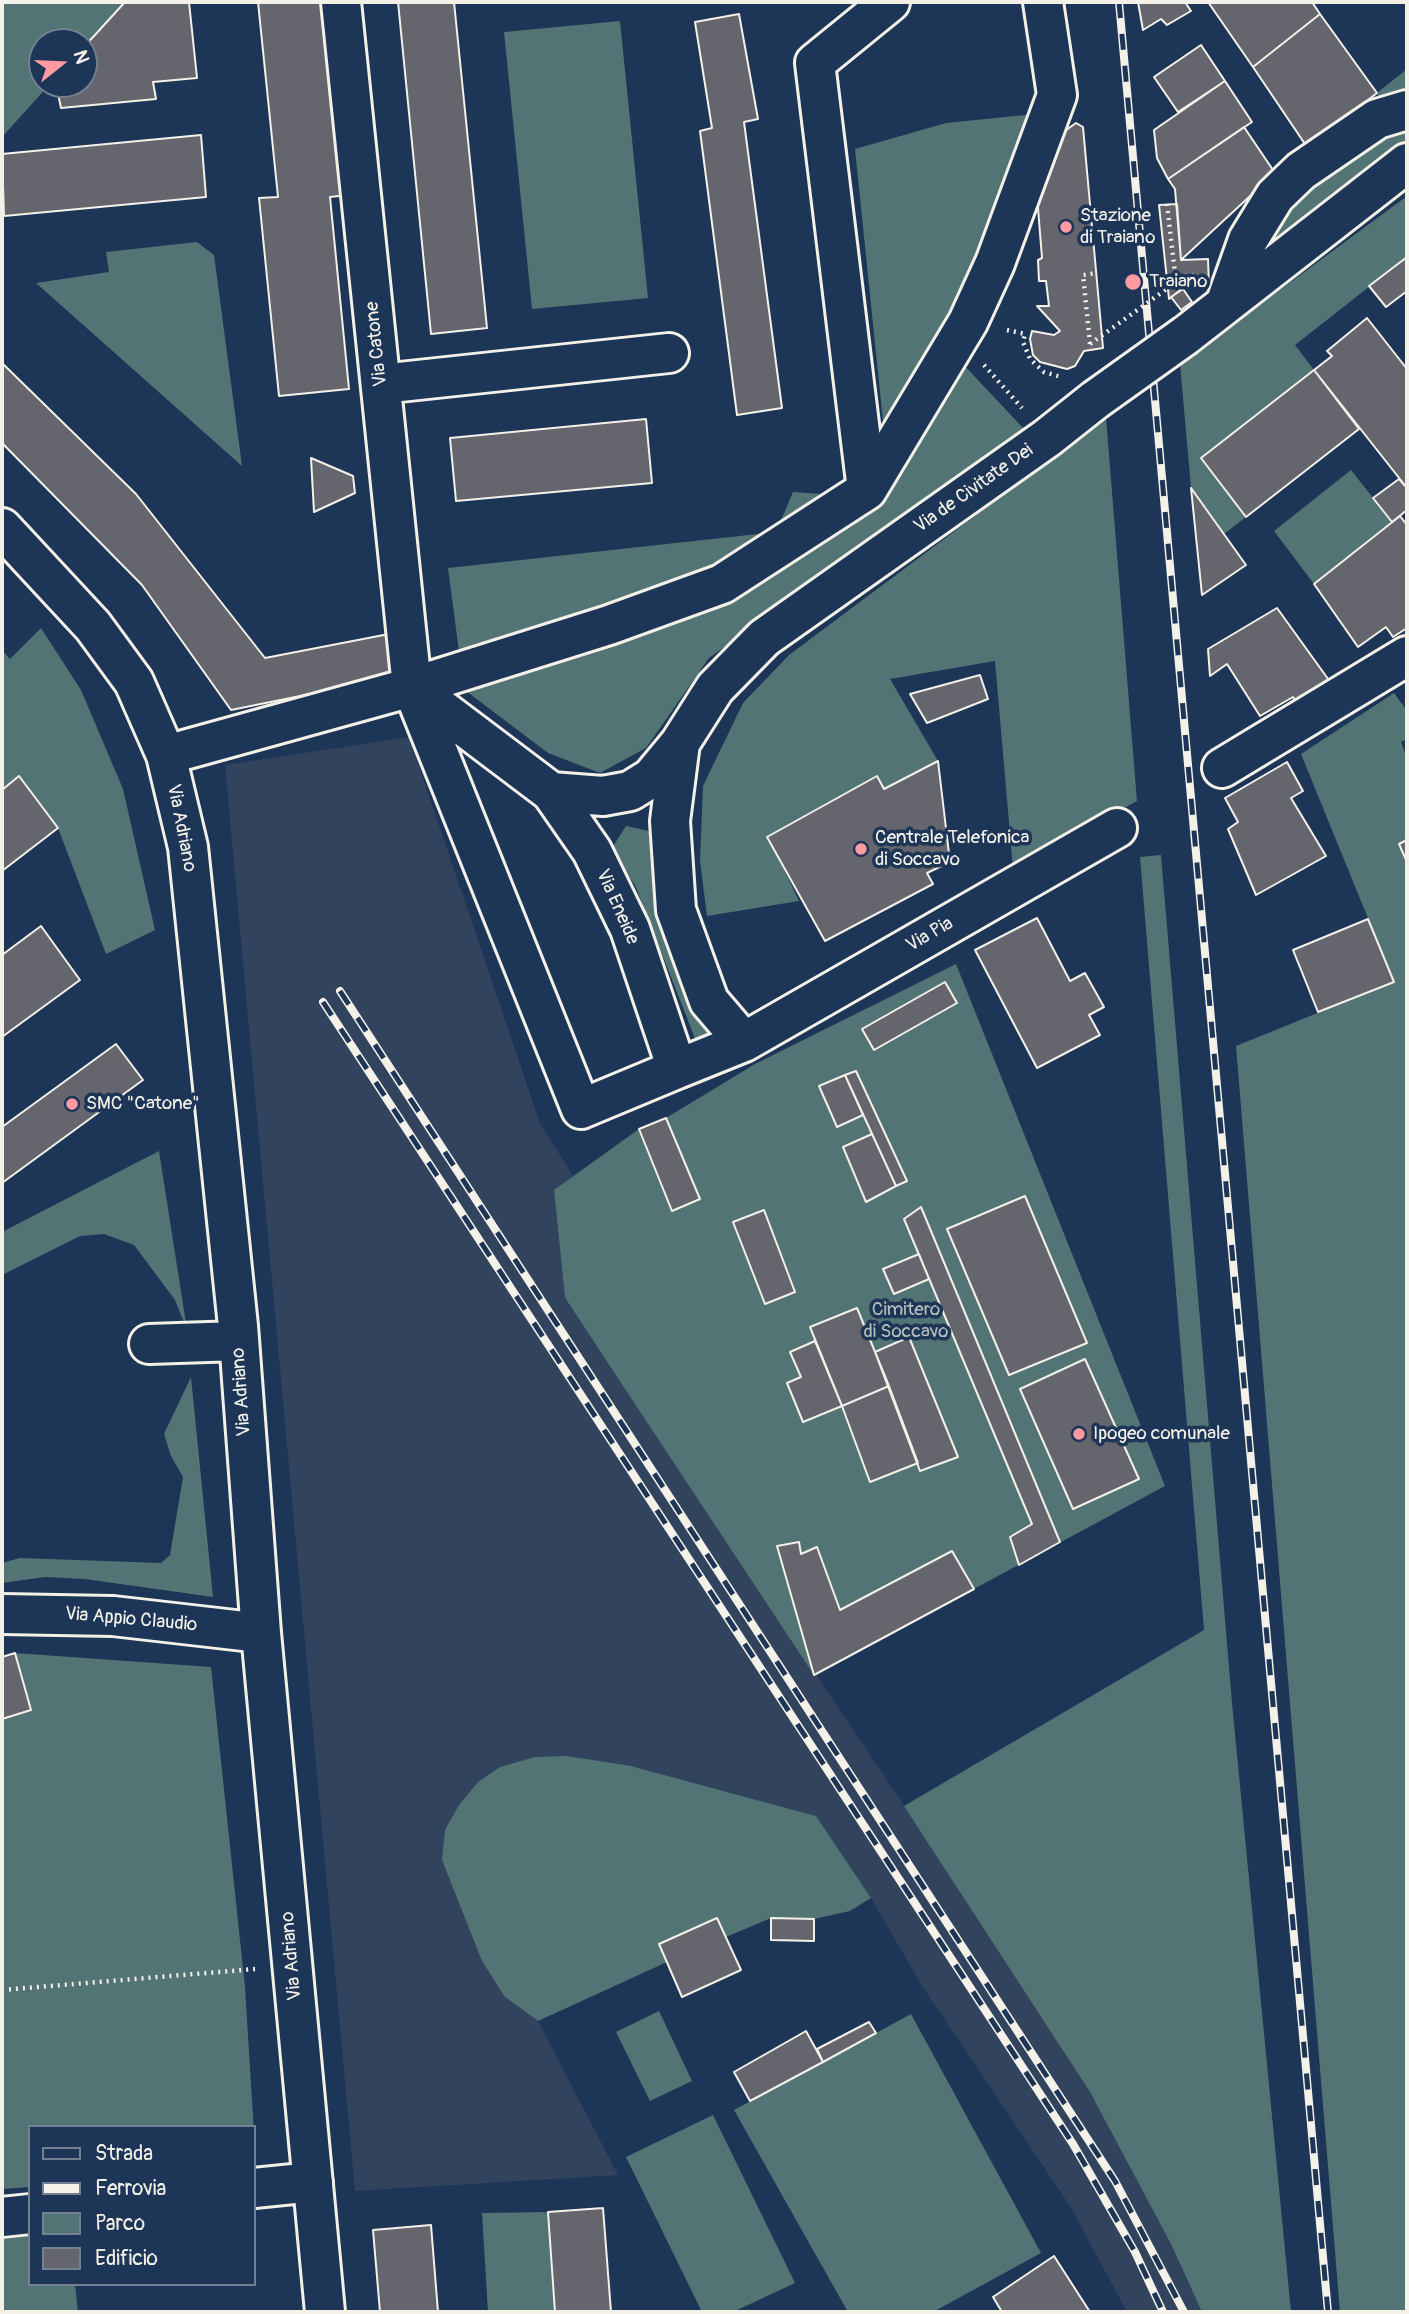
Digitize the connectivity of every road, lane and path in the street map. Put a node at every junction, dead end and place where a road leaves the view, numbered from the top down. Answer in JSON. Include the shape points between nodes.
{"nodes":[{"id":1,"x":341,"y":2,"type":"edge"},
{"id":2,"x":890,"y":2,"type":"edge"},
{"id":3,"x":1043,"y":2,"type":"edge"},
{"id":4,"x":1407,"y":110,"type":"edge"},
{"id":5,"x":1407,"y":163,"type":"edge"},
{"id":6,"x":1167,"y":204,"type":"dead end"},
{"id":7,"x":1097,"y":273,"type":"dead end"},
{"id":8,"x":1226,"y":302,"type":"junction"},
{"id":9,"x":1023,"y":342,"type":"dead end"},
{"id":10,"x":669,"y":353,"type":"dead end"},
{"id":11,"x":977,"y":358,"type":"dead end"},
{"id":12,"x":381,"y":384,"type":"junction"},
{"id":13,"x":1081,"y":389,"type":"junction"},
{"id":14,"x":1028,"y":415,"type":"dead end"},
{"id":15,"x":867,"y":490,"type":"junction"},
{"id":16,"x":2,"y":528,"type":"edge"},
{"id":17,"x":1407,"y":656,"type":"edge"},
{"id":18,"x":412,"y":687,"type":"junction"},
{"id":19,"x":680,"y":743,"type":"junction"},
{"id":20,"x":166,"y":755,"type":"junction"},
{"id":21,"x":1222,"y":768,"type":"dead end"},
{"id":22,"x":551,"y":792,"type":"junction"},
{"id":23,"x":1117,"y":828,"type":"dead end"},
{"id":24,"x":744,"y":1042,"type":"junction"},
{"id":25,"x":677,"y":1069,"type":"junction"},
{"id":26,"x":239,"y":1341,"type":"junction"},
{"id":27,"x":149,"y":1344,"type":"dead end"},
{"id":28,"x":2,"y":1614,"type":"edge"},
{"id":29,"x":261,"y":1633,"type":"junction"},
{"id":30,"x":293,"y":1966,"type":"junction"},
{"id":31,"x":2,"y":1990,"type":"edge"},
{"id":32,"x":313,"y":2182,"type":"junction"},
{"id":33,"x":256,"y":2188,"type":"edge"},
{"id":34,"x":28,"y":2214,"type":"edge"},
{"id":35,"x":2,"y":2217,"type":"edge"},
{"id":36,"x":325,"y":2312,"type":"edge"}],
"edges":[{"from":1,"to":12,"type":"street","name":"Via Catone"},
{"from":2,"to":15,"type":"street","via":[[815,64]]},
{"from":3,"to":15,"type":"street","via":[[1057,96],[995,263],[964,330]]},
{"from":4,"to":8,"type":"street","via":[[1377,120],[1301,171],[1275,197],[1248,240]]},
{"from":5,"to":8,"type":"street","name":"Via de Civitate Dei"},
{"from":6,"to":7,"type":"path","bridge":true,"via":[[1176,282],[1090,344],[1083,275]]},
{"from":8,"to":13,"type":"street","name":"Via de Civitate Dei","bridge":true,"via":[[1186,335]]},
{"from":9,"to":13,"type":"path","via":[[1036,366]]},
{"from":10,"to":12,"type":"street"},
{"from":11,"to":14,"type":"path"},
{"from":12,"to":18,"type":"street","name":"Via Catone"},
{"from":13,"to":19,"type":"street","name":"Via de Civitate Dei","via":[[1047,438],[764,638],[715,688]]},
{"from":15,"to":18,"type":"street","via":[[722,584],[610,625]]},
{"from":16,"to":20,"type":"street","name":"Via Adriano","via":[[101,637],[134,681]]},
{"from":17,"to":21,"type":"street"},
{"from":18,"to":20,"type":"street"},
{"from":18,"to":22,"type":"street","name":"Via Eneide"},
{"from":18,"to":25,"type":"street","name":"Via Catone","via":[[580,1109]]},
{"from":19,"to":22,"type":"street","name":"Via de Civitate Dei","via":[[650,778],[630,791],[603,796]]},
{"from":19,"to":24,"type":"street","via":[[670,821],[676,910],[709,1001]]},
{"from":20,"to":26,"type":"street","name":"Via Adriano","via":[[189,859]]},
{"from":22,"to":25,"type":"street","name":"Via Eneide","via":[[592,851],[629,929]]},
{"from":23,"to":24,"type":"street","name":"Via Pia"},
{"from":24,"to":25,"type":"street"},
{"from":26,"to":27,"type":"street"},
{"from":26,"to":29,"type":"street","name":"Via Adriano"},
{"from":28,"to":29,"type":"street","name":"Via Appio Claudio","via":[[113,1616]]},
{"from":29,"to":30,"type":"street","name":"Via Adriano"},
{"from":30,"to":31,"type":"path"},
{"from":30,"to":32,"type":"street","name":"Via Adriano"},
{"from":32,"to":33,"type":"street"},
{"from":32,"to":36,"type":"street","name":"Via Adriano"},
{"from":34,"to":35,"type":"street"}]}
